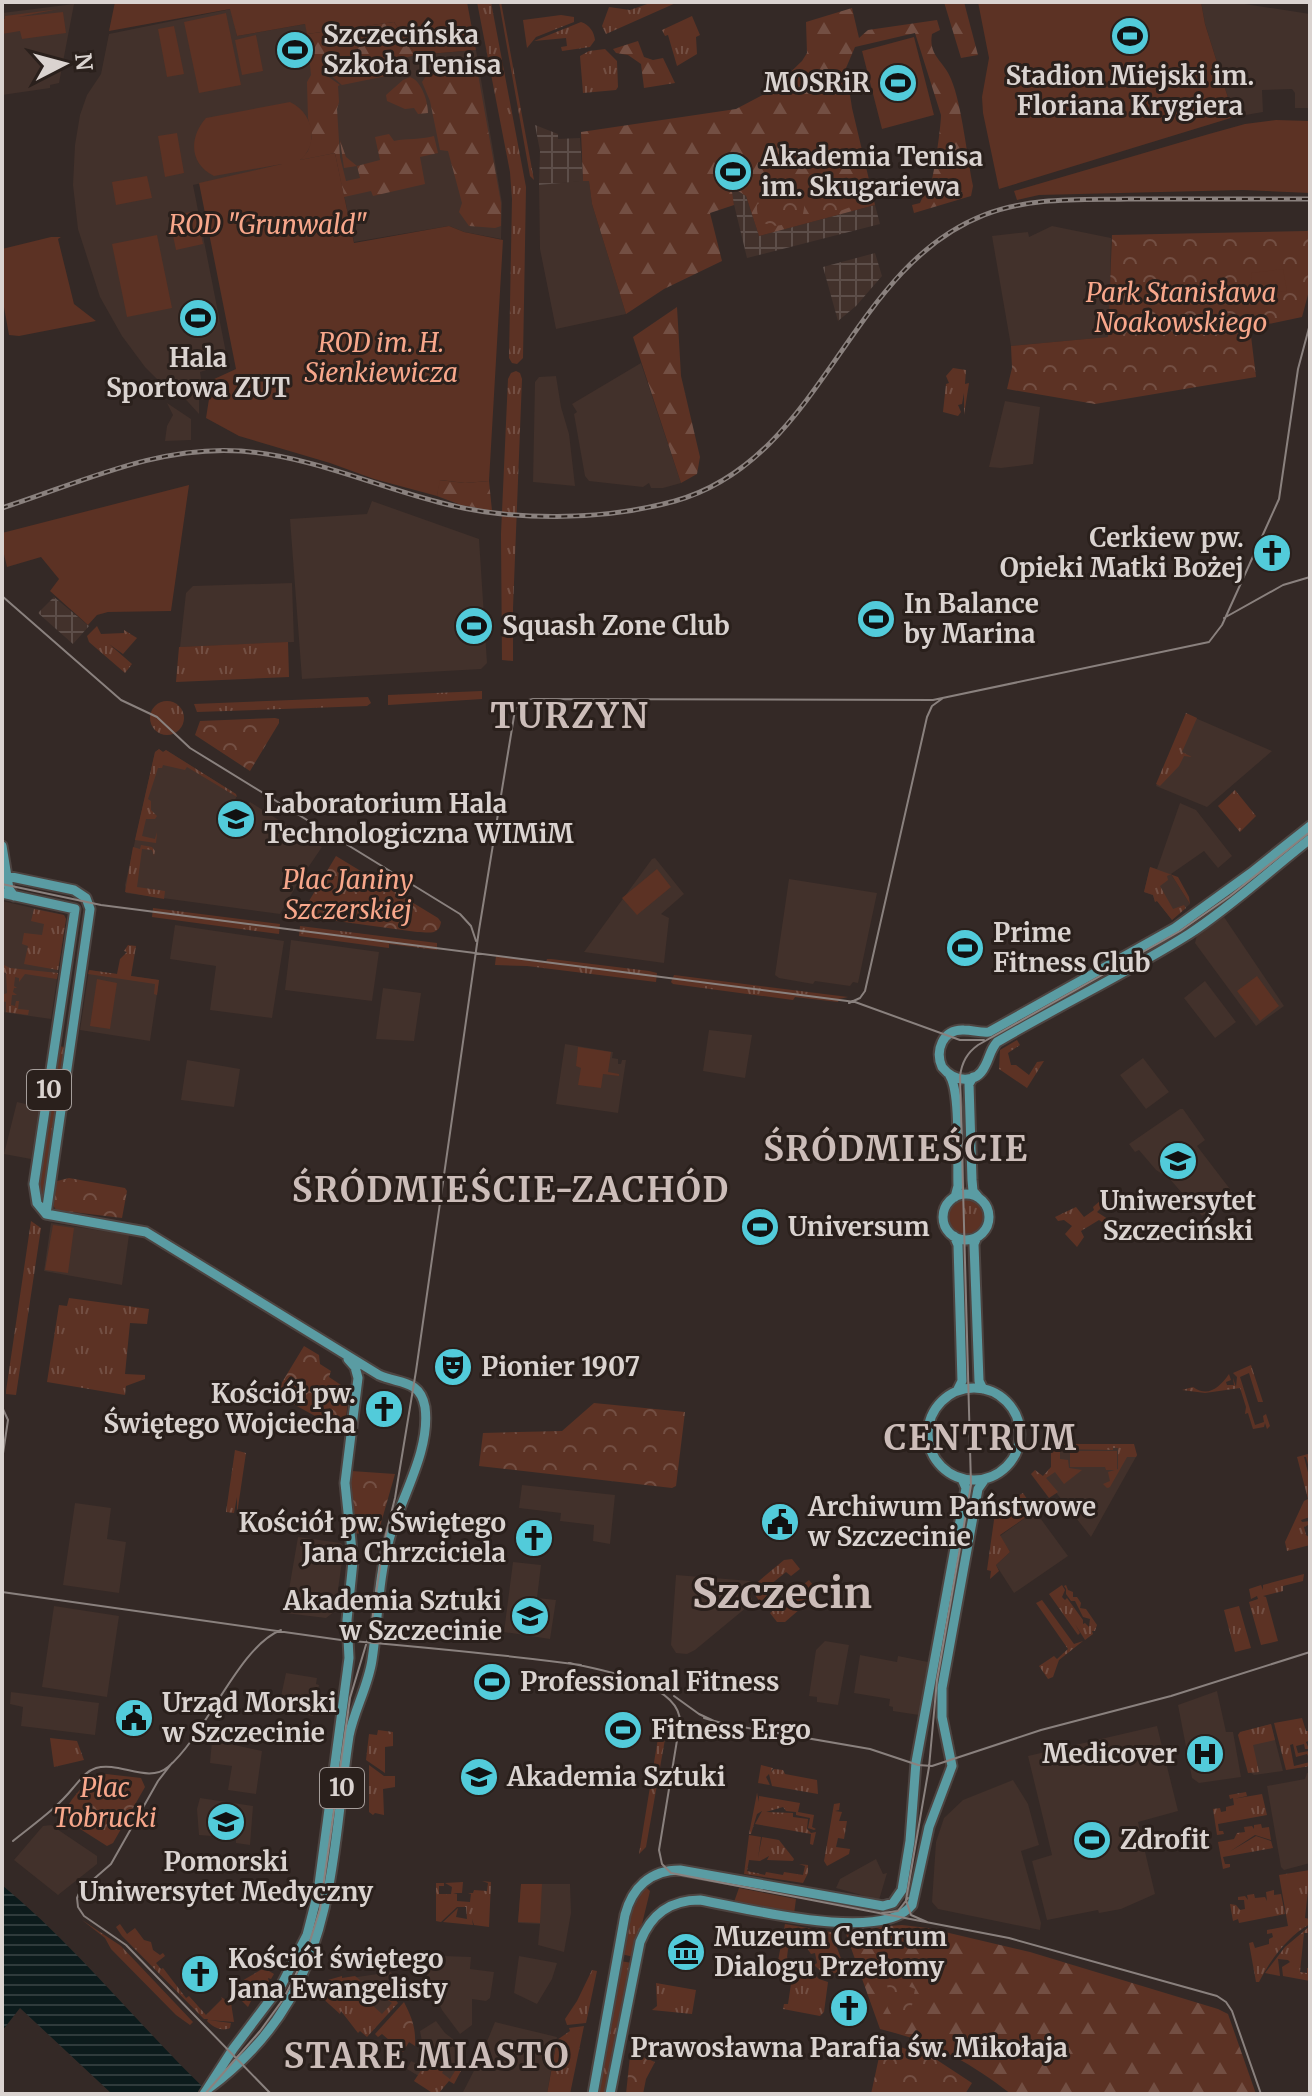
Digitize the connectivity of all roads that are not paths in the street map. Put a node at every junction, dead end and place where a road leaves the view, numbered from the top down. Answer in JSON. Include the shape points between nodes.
{"nodes":[{"id":1,"x":1310,"y":826,"type":"edge"},
{"id":2,"x":1310,"y":839,"type":"edge"},
{"id":3,"x":2,"y":846,"type":"edge"},
{"id":4,"x":4,"y":876,"type":"edge"},
{"id":5,"x":2,"y":893,"type":"edge"},
{"id":6,"x":14,"y":896,"type":"junction"},
{"id":7,"x":974,"y":1032,"type":"junction"},
{"id":8,"x":988,"y":1060,"type":"junction"},
{"id":9,"x":950,"y":1076,"type":"junction"},
{"id":10,"x":973,"y":1077,"type":"junction"},
{"id":11,"x":955,"y":1197,"type":"junction"},
{"id":12,"x":978,"y":1197,"type":"junction"},
{"id":13,"x":46,"y":1214,"type":"junction"},
{"id":14,"x":954,"y":1236,"type":"junction"},
{"id":15,"x":977,"y":1237,"type":"junction"},
{"id":16,"x":343,"y":1354,"type":"junction"},
{"id":17,"x":983,"y":1389,"type":"junction"},
{"id":18,"x":957,"y":1391,"type":"junction"},
{"id":19,"x":962,"y":1479,"type":"junction"},
{"id":20,"x":985,"y":1479,"type":"junction"},
{"id":21,"x":223,"y":2072,"type":"junction"},
{"id":22,"x":210,"y":2086,"type":"edge"},
{"id":23,"x":611,"y":2089,"type":"edge"},
{"id":24,"x":593,"y":2094,"type":"edge"}],
"edges":[{"from":1,"to":7,"type":"main road","via":[[1184,922],[993,1031]]},
{"from":2,"to":8,"type":"main road","via":[[1211,919],[997,1042]]},
{"from":3,"to":4,"type":"main road"},
{"from":4,"to":6,"type":"main road"},
{"from":4,"to":13,"type":"main road","number":"10","via":[[74,890],[86,898],[90,912]]},
{"from":5,"to":6,"type":"main road"},
{"from":6,"to":13,"type":"main road","number":"10","via":[[75,909],[34,1184],[37,1203]]},
{"from":7,"to":8,"type":"main road","via":[[985,1043]]},
{"from":7,"to":9,"type":"main road","via":[[956,1031],[943,1041],[939,1058]]},
{"from":8,"to":10,"type":"main road"},
{"from":9,"to":10,"type":"main road"},
{"from":9,"to":11,"type":"main road"},
{"from":10,"to":12,"type":"main road","via":[[972,1180]]},
{"from":11,"to":12,"type":"main road"},
{"from":11,"to":14,"type":"main road","via":[[944,1215]]},
{"from":12,"to":15,"type":"main road","via":[[989,1216]]},
{"from":13,"to":16,"type":"main road","number":"10","via":[[146,1232]]},
{"from":14,"to":15,"type":"main road"},
{"from":14,"to":18,"type":"main road","via":[[962,1381]]},
{"from":15,"to":17,"type":"main road"},
{"from":16,"to":21,"type":"main road","number":"10","via":[[358,1378],[345,1483],[353,1561],[342,1723],[319,1888],[307,1935],[282,1984]]},
{"from":16,"to":21,"type":"main road","number":"10","via":[[420,1392],[424,1405],[417,1465],[386,1548],[371,1665],[350,1733],[315,1944],[283,2010],[254,2048]]},
{"from":17,"to":18,"type":"main road"},
{"from":17,"to":20,"type":"main road","via":[[1004,1399],[1018,1421],[1019,1444],[1009,1464]]},
{"from":18,"to":19,"type":"main road","via":[[936,1409],[928,1436],[940,1465]]},
{"from":19,"to":20,"type":"main road"},
{"from":19,"to":24,"type":"main road","via":[[966,1487],[915,1774],[910,1841],[895,1902],[883,1906],[686,1871],[662,1872],[643,1882],[625,1915]]},
{"from":20,"to":23,"type":"main road","via":[[978,1489],[942,1691],[952,1764],[908,1910],[877,1922],[825,1922],[700,1900],[668,1906],[645,1930]]},
{"from":21,"to":22,"type":"main road","number":"10"}]}
